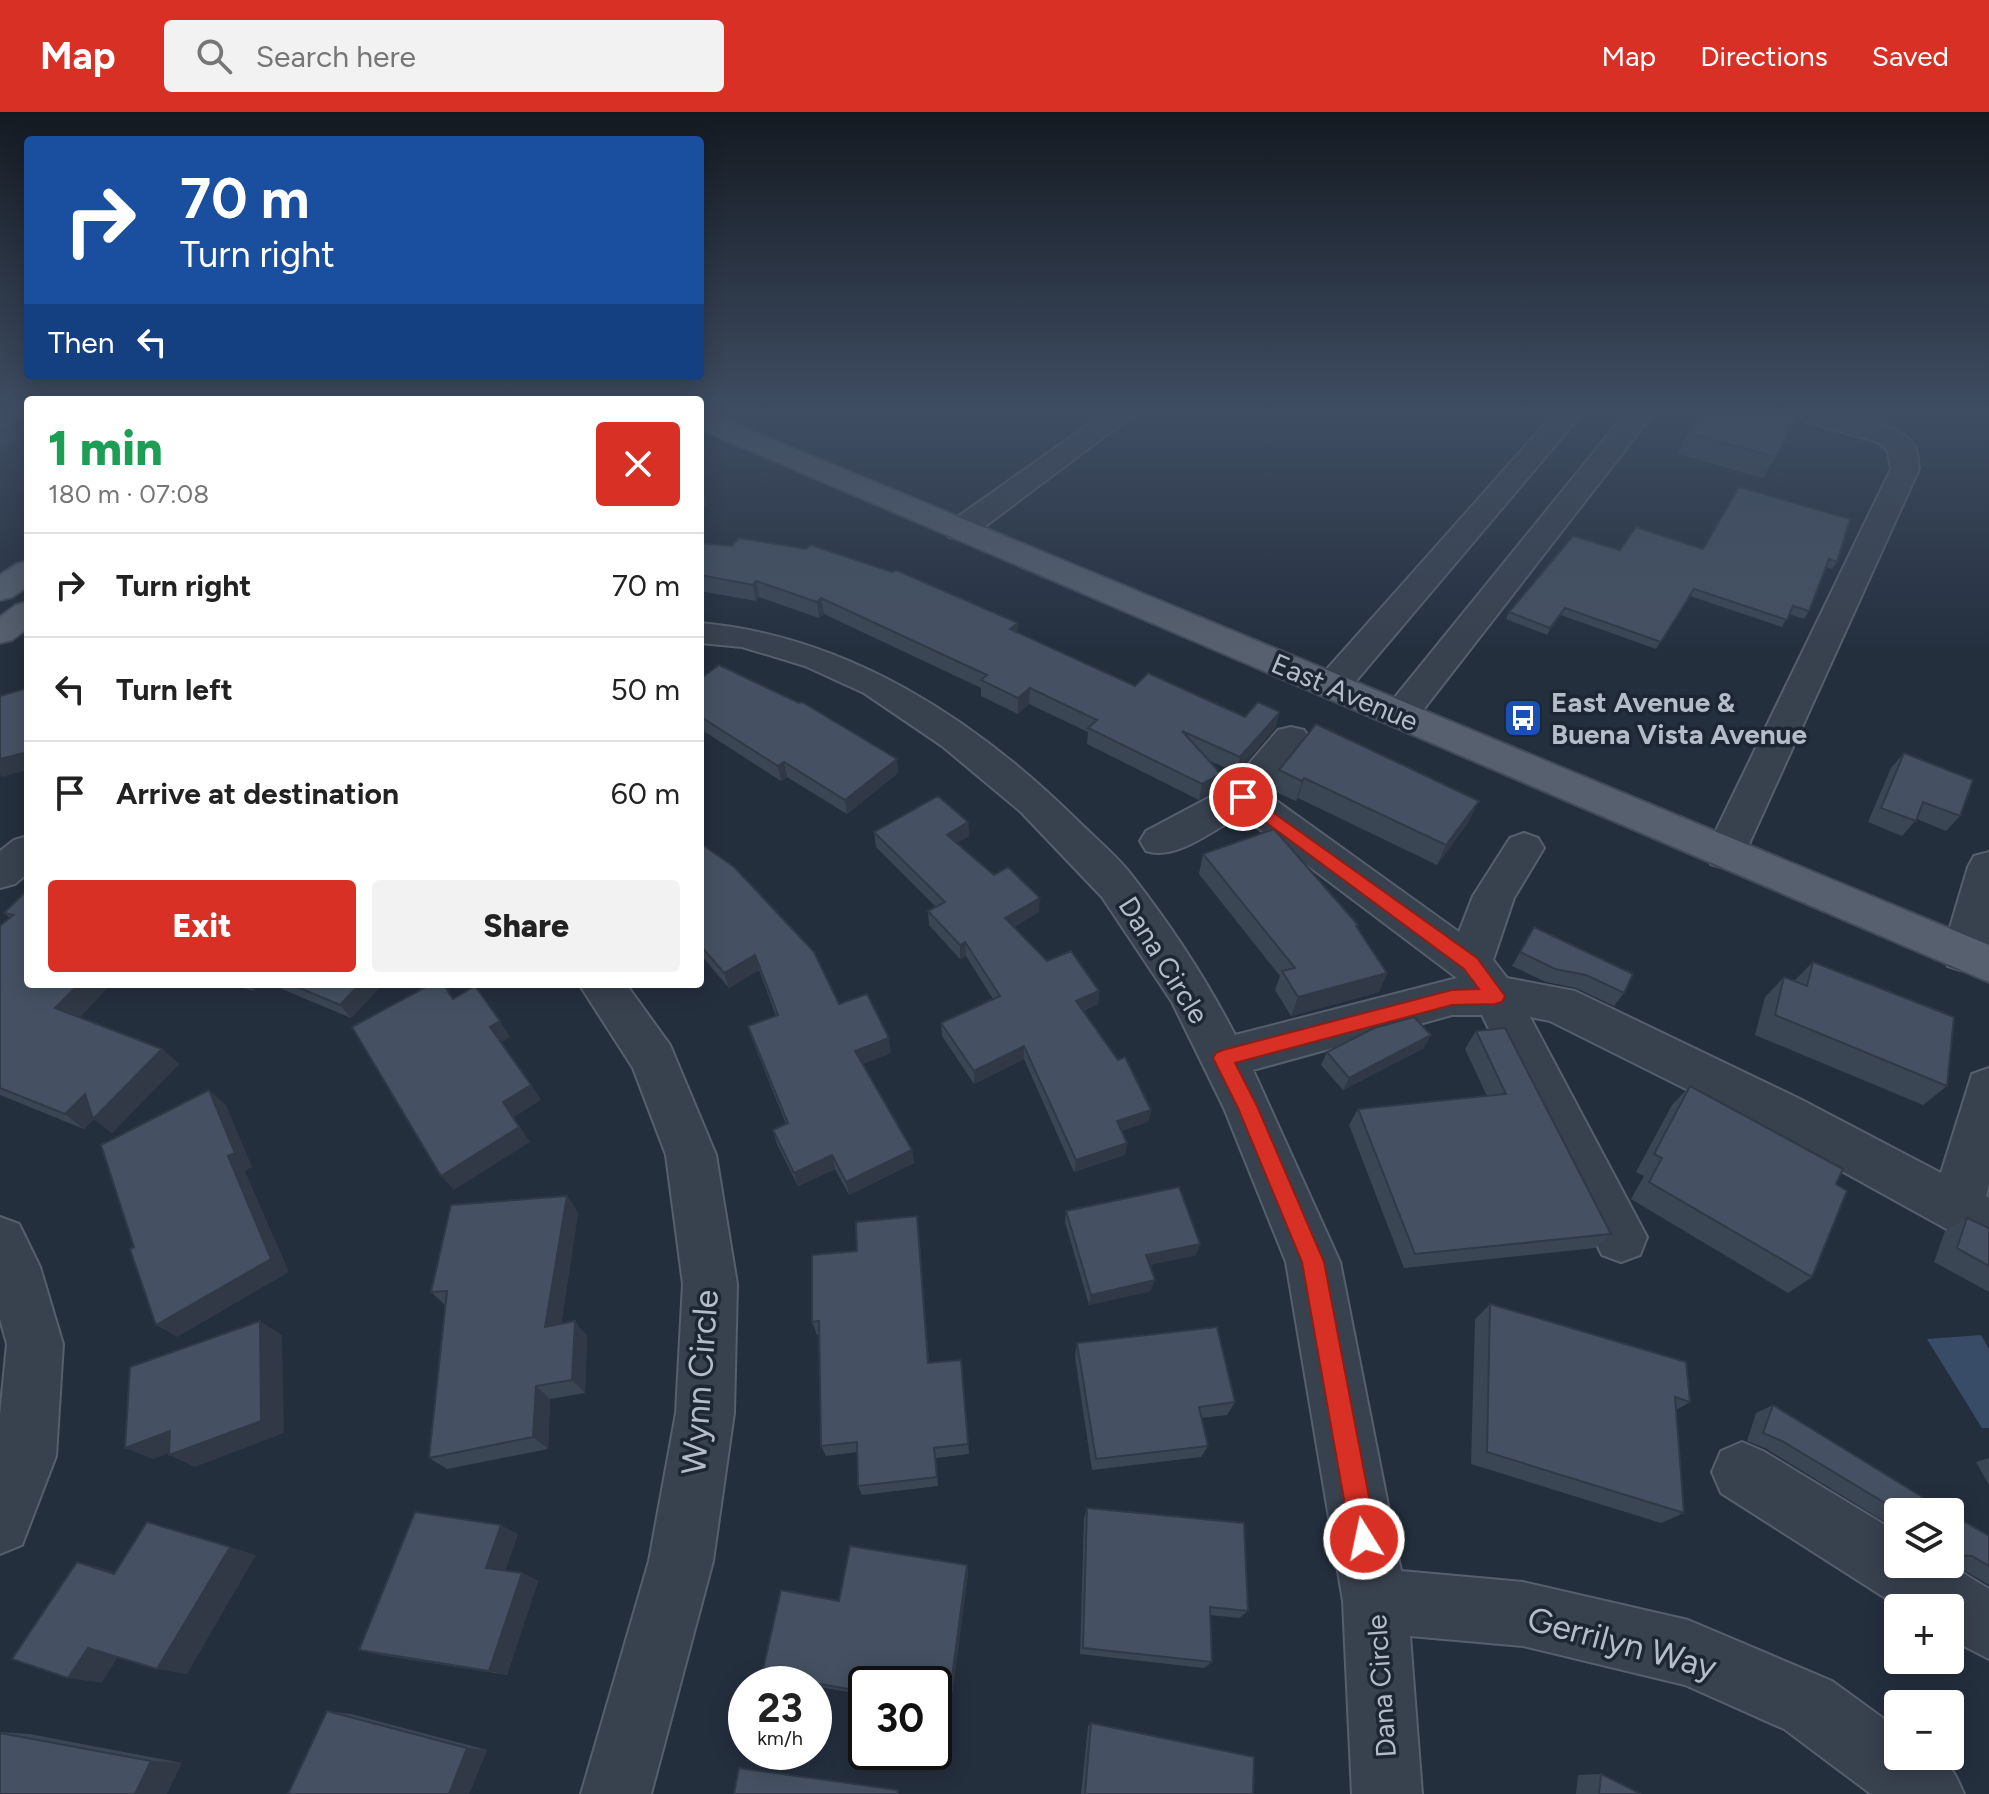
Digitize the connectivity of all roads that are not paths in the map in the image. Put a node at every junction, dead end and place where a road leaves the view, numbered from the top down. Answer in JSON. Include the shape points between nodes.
{"nodes":[{"id":1,"x":874,"y":493,"type":"edge"},
{"id":2,"x":1010,"y":493,"type":"edge"},
{"id":3,"x":1499,"y":493,"type":"edge"},
{"id":4,"x":1576,"y":493,"type":"edge"},
{"id":5,"x":1894,"y":493,"type":"edge"},
{"id":6,"x":960,"y":530,"type":"junction"},
{"id":7,"x":24,"y":574,"type":"edge"},
{"id":8,"x":0,"y":590,"type":"edge"},
{"id":9,"x":24,"y":616,"type":"edge"},
{"id":10,"x":0,"y":633,"type":"edge"},
{"id":11,"x":704,"y":633,"type":"edge"},
{"id":12,"x":1332,"y":686,"type":"junction"},
{"id":13,"x":1400,"y":715,"type":"junction"},
{"id":14,"x":1291,"y":739,"type":"dead end"},
{"id":15,"x":1243,"y":797,"type":"junction"},
{"id":16,"x":1160,"y":841,"type":"dead end"},
{"id":17,"x":1524,"y":848,"type":"dead end"},
{"id":18,"x":1725,"y":853,"type":"junction"},
{"id":19,"x":24,"y":854,"type":"edge"},
{"id":20,"x":1989,"y":867,"type":"edge"},
{"id":21,"x":0,"y":873,"type":"edge"},
{"id":22,"x":1977,"y":959,"type":"edge"},
{"id":23,"x":1483,"y":980,"type":"junction"},
{"id":24,"x":604,"y":988,"type":"edge"},
{"id":25,"x":1223,"y":1058,"type":"junction"},
{"id":26,"x":1989,"y":1089,"type":"edge"},
{"id":27,"x":1973,"y":1216,"type":"edge"},
{"id":28,"x":1621,"y":1237,"type":"dead end"},
{"id":29,"x":0,"y":1242,"type":"edge"},
{"id":30,"x":1742,"y":1472,"type":"dead end"},
{"id":31,"x":0,"y":1523,"type":"edge"},
{"id":32,"x":1375,"y":1601,"type":"junction"},
{"id":33,"x":1989,"y":1626,"type":"edge"},
{"id":34,"x":616,"y":1794,"type":"edge"},
{"id":35,"x":1387,"y":1794,"type":"edge"},
{"id":36,"x":1929,"y":1794,"type":"edge"}],
"edges":[{"from":1,"to":6,"type":"main road","name":"East Avenue"},
{"from":2,"to":6,"type":"street"},
{"from":3,"to":12,"type":"street"},
{"from":4,"to":13,"type":"street"},
{"from":5,"to":18,"type":"street"},
{"from":6,"to":12,"type":"main road","name":"East Avenue"},
{"from":7,"to":8,"type":"main road"},
{"from":9,"to":10,"type":"main road"},
{"from":11,"to":25,"type":"street","name":"Dana Circle","via":[[745,637],[817,658],[877,685],[955,737],[1035,802],[1117,886],[1189,991]]},
{"from":12,"to":13,"type":"main road","name":"East Avenue"},
{"from":13,"to":18,"type":"main road","name":"East Avenue"},
{"from":14,"to":15,"type":"street"},
{"from":15,"to":16,"type":"street"},
{"from":15,"to":23,"type":"street"},
{"from":17,"to":23,"type":"street","via":[[1494,896]]},
{"from":18,"to":22,"type":"main road","name":"East Avenue"},
{"from":19,"to":21,"type":"street"},
{"from":20,"to":22,"type":"street"},
{"from":23,"to":25,"type":"street","via":[[1452,997]]},
{"from":23,"to":27,"type":"street","via":[[1516,996],[1559,1004],[1783,1114]]},
{"from":23,"to":28,"type":"street"},
{"from":24,"to":34,"type":"street","name":"Wynn Circle","via":[[653,1059],[691,1155],[710,1284],[705,1413],[681,1561]]},
{"from":25,"to":32,"type":"street","name":"Dana Circle","via":[[1313,1262]]},
{"from":26,"to":27,"type":"street"},
{"from":29,"to":31,"type":"street","via":[[13,1267],[35,1344],[26,1456]]},
{"from":30,"to":33,"type":"street"},
{"from":32,"to":35,"type":"street","name":"Dana Circle"},
{"from":32,"to":36,"type":"street","name":"Gerrilyn Way","via":[[1523,1614],[1688,1653],[1808,1705]]}]}
